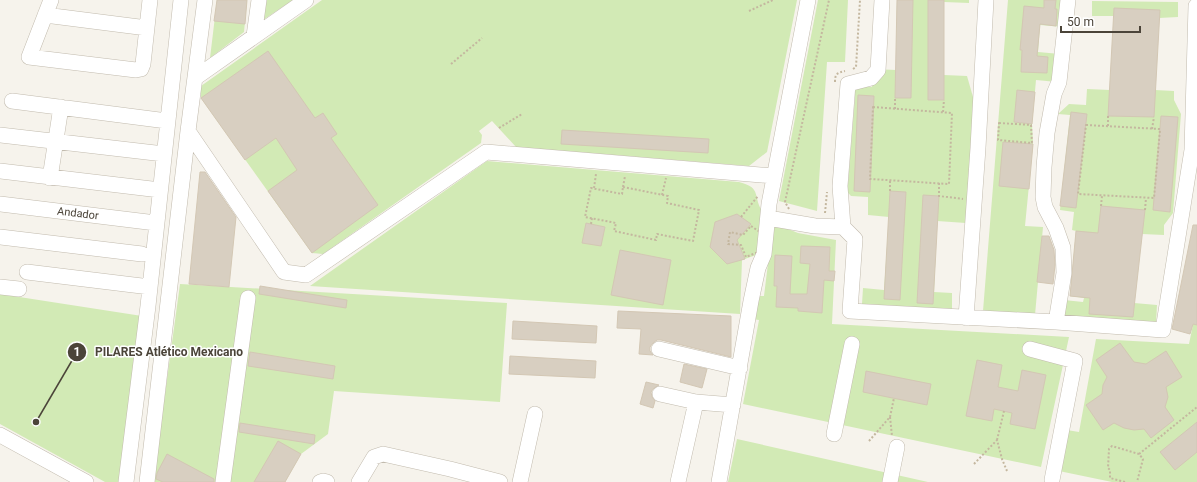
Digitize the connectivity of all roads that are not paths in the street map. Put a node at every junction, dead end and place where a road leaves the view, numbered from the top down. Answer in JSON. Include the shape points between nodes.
{"nodes":[{"id":1,"x":50,"y":0,"type":"edge"},
{"id":2,"x":150,"y":0,"type":"edge"},
{"id":3,"x":181,"y":0,"type":"edge"},
{"id":4,"x":205,"y":0,"type":"edge"},
{"id":5,"x":259,"y":0,"type":"edge"},
{"id":6,"x":306,"y":0,"type":"edge"},
{"id":7,"x":808,"y":0,"type":"edge"},
{"id":8,"x":882,"y":0,"type":"edge"},
{"id":9,"x":986,"y":0,"type":"edge"},
{"id":10,"x":1068,"y":0,"type":"edge"},
{"id":11,"x":1192,"y":4,"type":"edge"},
{"id":12,"x":45,"y":15,"type":"junction"},
{"id":13,"x":147,"y":28,"type":"junction"},
{"id":14,"x":254,"y":36,"type":"junction"},
{"id":15,"x":195,"y":78,"type":"junction"},
{"id":16,"x":12,"y":101,"type":"dead end"},
{"id":17,"x":60,"y":107,"type":"junction"},
{"id":18,"x":167,"y":121,"type":"junction"},
{"id":19,"x":188,"y":131,"type":"junction"},
{"id":20,"x":0,"y":135,"type":"edge"},
{"id":21,"x":55,"y":141,"type":"junction"},
{"id":22,"x":164,"y":154,"type":"junction"},
{"id":23,"x":0,"y":171,"type":"edge"},
{"id":24,"x":774,"y":176,"type":"junction"},
{"id":25,"x":50,"y":178,"type":"junction"},
{"id":26,"x":160,"y":190,"type":"junction"},
{"id":27,"x":0,"y":204,"type":"edge"},
{"id":28,"x":768,"y":218,"type":"junction"},
{"id":29,"x":156,"y":224,"type":"junction"},
{"id":30,"x":843,"y":227,"type":"junction"},
{"id":31,"x":0,"y":237,"type":"edge"},
{"id":32,"x":142,"y":254,"type":"dead end"},
{"id":33,"x":27,"y":272,"type":"dead end"},
{"id":34,"x":0,"y":287,"type":"edge"},
{"id":35,"x":150,"y":287,"type":"junction"},
{"id":36,"x":19,"y":289,"type":"dead end"},
{"id":37,"x":248,"y":298,"type":"dead end"},
{"id":38,"x":966,"y":318,"type":"junction"},
{"id":39,"x":1056,"y":322,"type":"junction"},
{"id":40,"x":145,"y":329,"type":"junction"},
{"id":41,"x":165,"y":331,"type":"junction"},
{"id":42,"x":852,"y":344,"type":"dead end"},
{"id":43,"x":659,"y":349,"type":"dead end"},
{"id":44,"x":1030,"y":349,"type":"dead end"},
{"id":45,"x":740,"y":368,"type":"junction"},
{"id":46,"x":660,"y":394,"type":"dead end"},
{"id":47,"x":696,"y":402,"type":"junction"},
{"id":48,"x":733,"y":405,"type":"junction"},
{"id":49,"x":535,"y":414,"type":"dead end"},
{"id":50,"x":834,"y":434,"type":"dead end"},
{"id":51,"x":0,"y":435,"type":"edge"},
{"id":52,"x":895,"y":444,"type":"road end"},
{"id":53,"x":1052,"y":480,"type":"dead end"},
{"id":54,"x":86,"y":482,"type":"edge"},
{"id":55,"x":126,"y":482,"type":"edge"},
{"id":56,"x":147,"y":482,"type":"edge"},
{"id":57,"x":223,"y":482,"type":"edge"},
{"id":58,"x":320,"y":482,"type":"edge"},
{"id":59,"x":327,"y":482,"type":"edge"},
{"id":60,"x":359,"y":482,"type":"edge"},
{"id":61,"x":500,"y":482,"type":"edge"},
{"id":62,"x":520,"y":482,"type":"edge"},
{"id":63,"x":678,"y":482,"type":"edge"},
{"id":64,"x":719,"y":482,"type":"edge"},
{"id":65,"x":890,"y":482,"type":"edge"}],
"edges":[{"from":1,"to":12,"type":"street"},
{"from":2,"to":13,"type":"street"},
{"from":3,"to":18,"type":"street"},
{"from":4,"to":15,"type":"street"},
{"from":5,"to":14,"type":"street"},
{"from":6,"to":14,"type":"street"},
{"from":7,"to":24,"type":"street"},
{"from":8,"to":30,"type":"street","via":[[878,70],[871,78],[848,84],[840,186]]},
{"from":9,"to":38,"type":"street"},
{"from":10,"to":39,"type":"street","via":[[1059,82],[1054,94],[1047,133],[1044,167],[1045,207],[1063,248],[1064,273]]},
{"from":11,"to":39,"type":"street","via":[[1192,150],[1163,330]]},
{"from":12,"to":13,"type":"street"},
{"from":12,"to":13,"type":"street","via":[[29,57],[141,70]]},
{"from":14,"to":15,"type":"street"},
{"from":15,"to":19,"type":"street"},
{"from":16,"to":17,"type":"street"},
{"from":17,"to":18,"type":"street"},
{"from":17,"to":21,"type":"street"},
{"from":18,"to":22,"type":"street"},
{"from":19,"to":24,"type":"street","via":[[284,272],[306,274],[486,152]]},
{"from":19,"to":41,"type":"street"},
{"from":20,"to":21,"type":"street"},
{"from":21,"to":22,"type":"street"},
{"from":21,"to":25,"type":"street"},
{"from":22,"to":26,"type":"street"},
{"from":23,"to":25,"type":"street"},
{"from":24,"to":28,"type":"street"},
{"from":25,"to":26,"type":"street"},
{"from":26,"to":29,"type":"street"},
{"from":27,"to":29,"type":"street","name":"Andador"},
{"from":28,"to":30,"type":"street","via":[[815,226]]},
{"from":28,"to":45,"type":"street","via":[[764,254],[758,268],[751,301]]},
{"from":29,"to":35,"type":"street"},
{"from":30,"to":38,"type":"street","via":[[855,239],[850,311]]},
{"from":31,"to":32,"type":"street"},
{"from":33,"to":35,"type":"street"},
{"from":34,"to":36,"type":"street"},
{"from":35,"to":40,"type":"street"},
{"from":37,"to":57,"type":"street"},
{"from":38,"to":39,"type":"street"},
{"from":40,"to":41,"type":"street"},
{"from":40,"to":55,"type":"street"},
{"from":41,"to":56,"type":"street"},
{"from":42,"to":50,"type":"street"},
{"from":43,"to":45,"type":"street"},
{"from":44,"to":53,"type":"street","via":[[1075,361]]},
{"from":45,"to":48,"type":"street"},
{"from":46,"to":47,"type":"street"},
{"from":47,"to":48,"type":"street"},
{"from":47,"to":63,"type":"street"},
{"from":48,"to":64,"type":"street"},
{"from":49,"to":62,"type":"street"},
{"from":51,"to":54,"type":"street"},
{"from":52,"to":65,"type":"street"},
{"from":58,"to":59,"type":"street"},
{"from":60,"to":61,"type":"street","via":[[374,457],[384,454]]}]}
